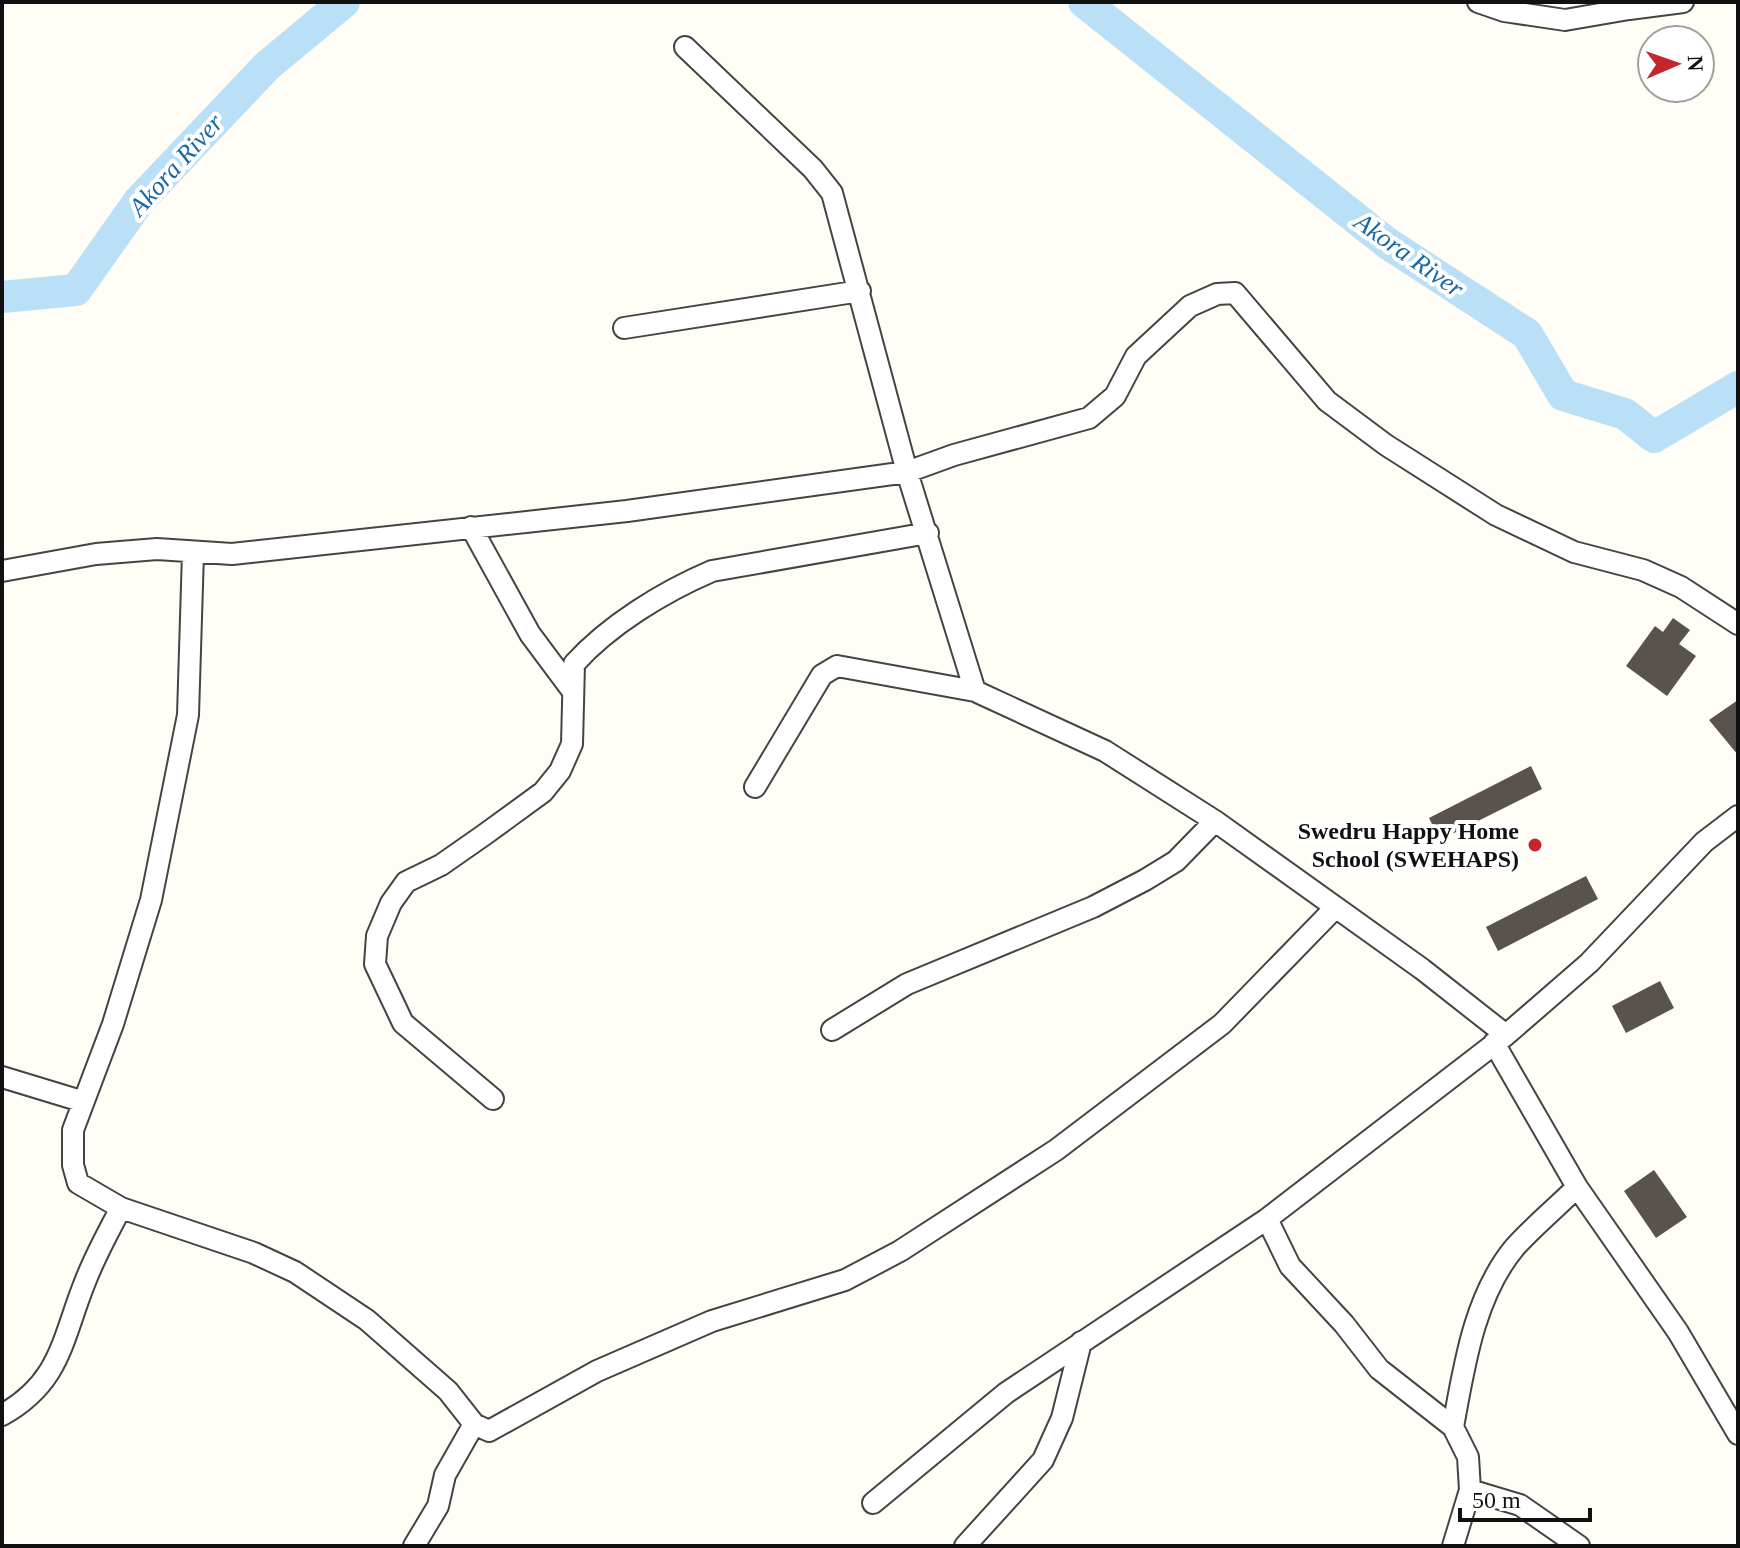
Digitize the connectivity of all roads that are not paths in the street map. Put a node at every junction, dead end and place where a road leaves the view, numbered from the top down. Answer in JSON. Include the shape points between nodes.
{"nodes":[{"id":1,"x":1478,"y":2,"type":"edge"},
{"id":2,"x":1683,"y":2,"type":"edge"},
{"id":3,"x":1629,"y":6,"type":"edge"},
{"id":4,"x":685,"y":47,"type":"dead end"},
{"id":5,"x":860,"y":291,"type":"junction"},
{"id":6,"x":624,"y":328,"type":"dead end"},
{"id":7,"x":907,"y":472,"type":"junction"},
{"id":8,"x":471,"y":527,"type":"junction"},
{"id":9,"x":928,"y":533,"type":"junction"},
{"id":10,"x":193,"y":553,"type":"junction"},
{"id":11,"x":2,"y":571,"type":"edge"},
{"id":12,"x":1738,"y":624,"type":"edge"},
{"id":13,"x":571,"y":689,"type":"junction"},
{"id":14,"x":975,"y":691,"type":"junction"},
{"id":15,"x":755,"y":787,"type":"dead end"},
{"id":16,"x":1738,"y":816,"type":"edge"},
{"id":17,"x":1215,"y":821,"type":"junction"},
{"id":18,"x":1334,"y":909,"type":"junction"},
{"id":19,"x":832,"y":1030,"type":"dead end"},
{"id":20,"x":1500,"y":1039,"type":"junction"},
{"id":21,"x":2,"y":1077,"type":"edge"},
{"id":22,"x":493,"y":1099,"type":"dead end"},
{"id":23,"x":81,"y":1101,"type":"junction"},
{"id":24,"x":1577,"y":1187,"type":"junction"},
{"id":25,"x":121,"y":1208,"type":"junction"},
{"id":26,"x":1267,"y":1219,"type":"junction"},
{"id":27,"x":1081,"y":1342,"type":"junction"},
{"id":28,"x":2,"y":1415,"type":"edge"},
{"id":29,"x":474,"y":1424,"type":"junction"},
{"id":30,"x":1453,"y":1427,"type":"junction"},
{"id":31,"x":1738,"y":1434,"type":"edge"},
{"id":32,"x":1470,"y":1490,"type":"junction"},
{"id":33,"x":873,"y":1503,"type":"dead end"},
{"id":34,"x":414,"y":1546,"type":"edge"},
{"id":35,"x":965,"y":1546,"type":"edge"},
{"id":36,"x":1453,"y":1546,"type":"edge"},
{"id":37,"x":1579,"y":1546,"type":"edge"}],
"edges":[{"from":1,"to":3,"type":"street","via":[[1565,20]]},
{"from":2,"to":3,"type":"street"},
{"from":4,"to":5,"type":"street","via":[[832,193]]},
{"from":5,"to":6,"type":"street"},
{"from":5,"to":7,"type":"street"},
{"from":7,"to":8,"type":"street"},
{"from":7,"to":9,"type":"street"},
{"from":7,"to":12,"type":"street","via":[[1089,418],[1115,396],[1136,356],[1190,306],[1217,294],[1235,293],[1327,401],[1386,445],[1496,515],[1574,552],[1681,587]]},
{"from":8,"to":10,"type":"street","via":[[232,554]]},
{"from":8,"to":13,"type":"street","via":[[530,634]]},
{"from":9,"to":13,"type":"street","via":[[699,576],[592,644],[574,664]]},
{"from":9,"to":14,"type":"street"},
{"from":10,"to":11,"type":"street","via":[[110,553]]},
{"from":10,"to":23,"type":"street","via":[[188,715],[151,900],[113,1024]]},
{"from":13,"to":22,"type":"street","via":[[572,744],[560,771],[543,792],[484,835],[406,882],[377,936],[375,964],[403,1023]]},
{"from":14,"to":15,"type":"street","via":[[837,666],[822,675]]},
{"from":14,"to":17,"type":"street","via":[[1105,751]]},
{"from":16,"to":20,"type":"street","via":[[1704,842],[1589,963]]},
{"from":17,"to":18,"type":"street"},
{"from":17,"to":19,"type":"street","via":[[1176,861],[1145,880],[907,984]]},
{"from":18,"to":20,"type":"street","via":[[1422,969]]},
{"from":18,"to":29,"type":"street","via":[[1210,1033],[1056,1150],[900,1251],[845,1280],[683,1333],[597,1371],[489,1431]]},
{"from":20,"to":24,"type":"street"},
{"from":20,"to":26,"type":"street"},
{"from":21,"to":23,"type":"street"},
{"from":23,"to":25,"type":"street","via":[[73,1130],[78,1183]]},
{"from":24,"to":30,"type":"street","via":[[1499,1270],[1478,1314]]},
{"from":24,"to":31,"type":"street","via":[[1678,1332]]},
{"from":25,"to":28,"type":"street","via":[[89,1270],[60,1355],[43,1385]]},
{"from":25,"to":29,"type":"street","via":[[295,1272],[367,1320],[448,1391]]},
{"from":26,"to":27,"type":"street"},
{"from":26,"to":30,"type":"street","via":[[1290,1266],[1379,1369]]},
{"from":27,"to":33,"type":"street","via":[[982,1412]]},
{"from":27,"to":35,"type":"street","via":[[1062,1418],[1043,1460]]},
{"from":29,"to":34,"type":"street"},
{"from":30,"to":32,"type":"street","via":[[1468,1457]]},
{"from":32,"to":36,"type":"street"},
{"from":32,"to":37,"type":"street","via":[[1520,1505]]}]}
